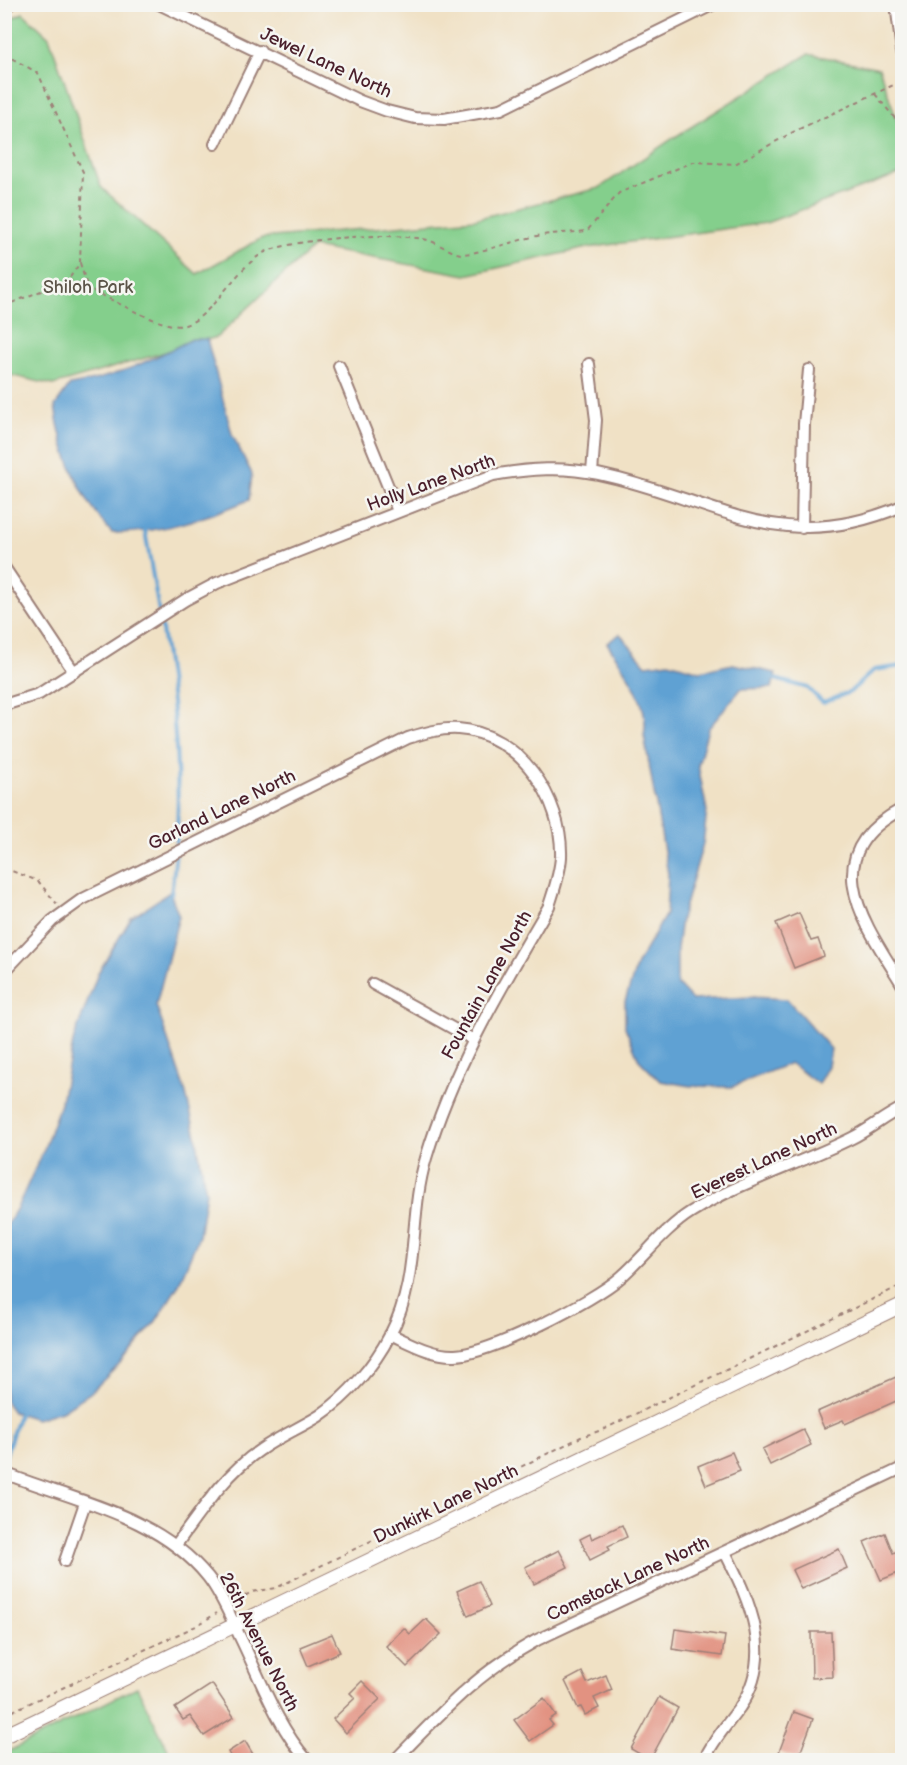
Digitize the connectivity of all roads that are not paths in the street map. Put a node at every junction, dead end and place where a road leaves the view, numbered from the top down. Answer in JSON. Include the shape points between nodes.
{"nodes":[{"id":1,"x":10,"y":4,"type":"edge"},
{"id":2,"x":714,"y":4,"type":"edge"},
{"id":3,"x":896,"y":4,"type":"edge"},
{"id":4,"x":164,"y":5,"type":"edge"},
{"id":5,"x":4,"y":6,"type":"edge"},
{"id":6,"x":260,"y":51,"type":"junction"},
{"id":7,"x":903,"y":51,"type":"edge"},
{"id":8,"x":215,"y":144,"type":"dead end"},
{"id":9,"x":589,"y":364,"type":"dead end"},
{"id":10,"x":339,"y":366,"type":"dead end"},
{"id":11,"x":809,"y":370,"type":"dead end"},
{"id":12,"x":592,"y":473,"type":"junction"},
{"id":13,"x":903,"y":506,"type":"edge"},
{"id":14,"x":398,"y":511,"type":"junction"},
{"id":15,"x":802,"y":528,"type":"junction"},
{"id":16,"x":4,"y":567,"type":"edge"},
{"id":17,"x":75,"y":672,"type":"junction"},
{"id":18,"x":4,"y":705,"type":"edge"},
{"id":19,"x":480,"y":733,"type":"joint"},
{"id":20,"x":903,"y":809,"type":"edge"},
{"id":21,"x":4,"y":972,"type":"edge"},
{"id":22,"x":373,"y":984,"type":"dead end"},
{"id":23,"x":903,"y":984,"type":"edge"},
{"id":24,"x":472,"y":1039,"type":"junction"},
{"id":25,"x":903,"y":1108,"type":"edge"},
{"id":26,"x":903,"y":1305,"type":"edge"},
{"id":27,"x":390,"y":1334,"type":"junction"},
{"id":28,"x":903,"y":1468,"type":"edge"},
{"id":29,"x":4,"y":1473,"type":"edge"},
{"id":30,"x":85,"y":1503,"type":"junction"},
{"id":31,"x":176,"y":1545,"type":"junction"},
{"id":32,"x":725,"y":1552,"type":"junction"},
{"id":33,"x":65,"y":1561,"type":"dead end"},
{"id":34,"x":235,"y":1626,"type":"junction"},
{"id":35,"x":4,"y":1736,"type":"edge"},
{"id":36,"x":307,"y":1761,"type":"edge"},
{"id":37,"x":395,"y":1761,"type":"edge"},
{"id":38,"x":704,"y":1761,"type":"edge"}],
"edges":[{"from":1,"to":5,"type":"street"},
{"from":2,"to":6,"type":"street","name":"Jewel Lane North","via":[[501,109],[444,119],[415,118],[387,111]]},
{"from":3,"to":7,"type":"street"},
{"from":4,"to":6,"type":"street","name":"Jewel Lane North"},
{"from":6,"to":8,"type":"street"},
{"from":9,"to":12,"type":"street","via":[[596,420]]},
{"from":10,"to":14,"type":"street"},
{"from":11,"to":15,"type":"street"},
{"from":12,"to":14,"type":"street","name":"Holly Lane North","via":[[529,469],[493,475]]},
{"from":12,"to":15,"type":"street","name":"Holly Lane North","via":[[740,518]]},
{"from":13,"to":15,"type":"street","name":"Holly Lane North","via":[[868,519]]},
{"from":14,"to":17,"type":"street","name":"Holly Lane North","via":[[217,584],[185,600]]},
{"from":16,"to":17,"type":"street"},
{"from":17,"to":18,"type":"street","name":"Holly Lane North","via":[[39,694]]},
{"from":19,"to":21,"type":"street","name":"Garland Lane North","via":[[456,729],[408,738],[113,882],[64,912]]},
{"from":19,"to":24,"type":"street","name":"Fountain Lane North","via":[[500,741],[518,755],[543,788],[560,834],[561,858],[549,906]]},
{"from":20,"to":23,"type":"street","via":[[880,823],[865,840],[855,861],[852,883],[855,901],[868,929]]},
{"from":22,"to":24,"type":"street"},
{"from":24,"to":27,"type":"street","name":"Fountain Lane North","via":[[425,1161],[412,1267],[404,1301]]},
{"from":25,"to":27,"type":"street","name":"Everest Lane North","via":[[853,1138],[690,1212],[620,1278],[594,1297],[504,1340],[454,1355],[432,1352]]},
{"from":26,"to":34,"type":"street","name":"Dunkirk Lane North"},
{"from":27,"to":31,"type":"street","name":"Fountain Lane North","via":[[347,1393],[234,1471]]},
{"from":28,"to":32,"type":"street","name":"Comstock Lane North"},
{"from":29,"to":30,"type":"street","name":"26th Avenue North"},
{"from":30,"to":31,"type":"street","name":"26th Avenue North","via":[[144,1524]]},
{"from":30,"to":33,"type":"street"},
{"from":31,"to":34,"type":"street","name":"26th Avenue North","via":[[209,1578]]},
{"from":32,"to":37,"type":"street","name":"Comstock Lane North","via":[[507,1657],[455,1699]]},
{"from":32,"to":38,"type":"street","via":[[754,1615],[757,1662],[740,1707],[724,1725]]},
{"from":34,"to":35,"type":"street","name":"Dunkirk Lane North"},
{"from":34,"to":36,"type":"street","name":"26th Avenue North","via":[[279,1718]]}]}
